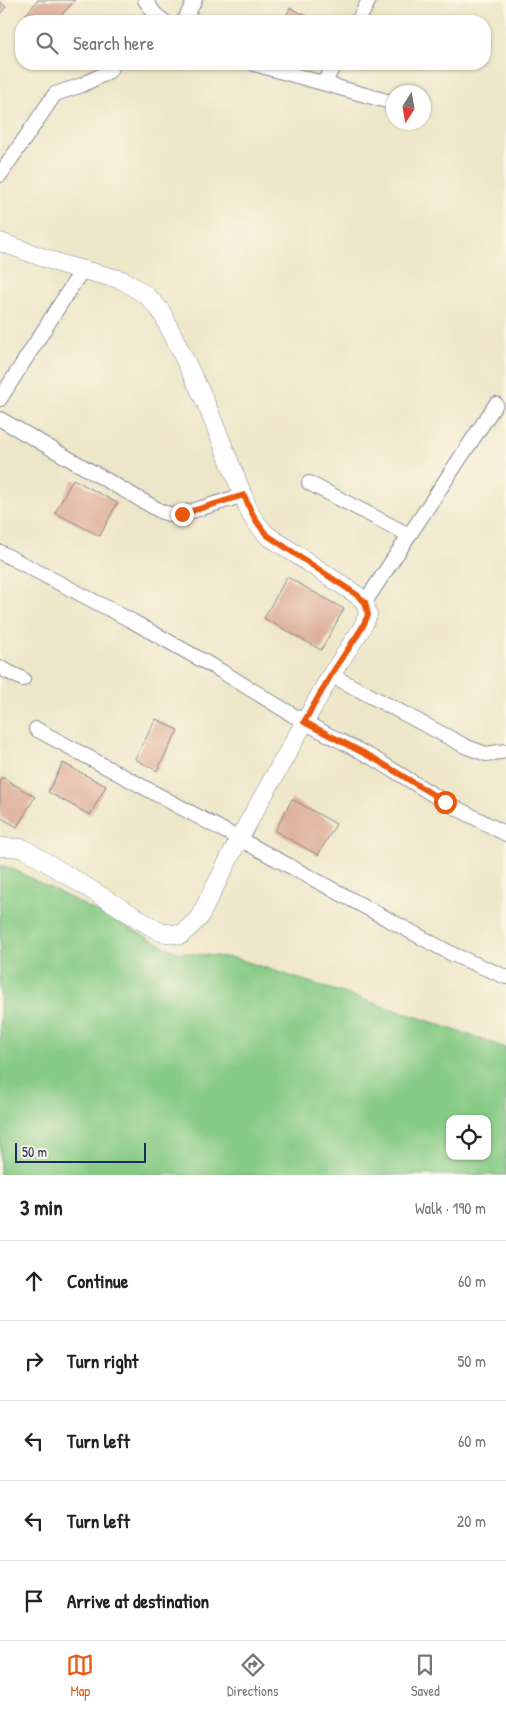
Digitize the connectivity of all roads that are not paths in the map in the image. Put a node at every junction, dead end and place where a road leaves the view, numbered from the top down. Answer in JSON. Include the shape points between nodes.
{"nodes":[{"id":1,"x":145,"y":0,"type":"edge"},
{"id":2,"x":195,"y":0,"type":"edge"},
{"id":3,"x":370,"y":0,"type":"edge"},
{"id":4,"x":154,"y":15,"type":"edge"},
{"id":5,"x":187,"y":15,"type":"edge"},
{"id":6,"x":361,"y":15,"type":"edge"},
{"id":7,"x":110,"y":70,"type":"edge"},
{"id":8,"x":276,"y":70,"type":"edge"},
{"id":9,"x":332,"y":70,"type":"edge"},
{"id":10,"x":324,"y":83,"type":"junction"},
{"id":11,"x":386,"y":101,"type":"edge"},
{"id":12,"x":0,"y":175,"type":"edge"},
{"id":13,"x":0,"y":242,"type":"edge"},
{"id":14,"x":82,"y":270,"type":"junction"},
{"id":15,"x":0,"y":399,"type":"edge"},
{"id":16,"x":496,"y":404,"type":"dead end"},
{"id":17,"x":0,"y":418,"type":"edge"},
{"id":18,"x":309,"y":483,"type":"dead end"},
{"id":19,"x":244,"y":495,"type":"junction"},
{"id":20,"x":409,"y":535,"type":"junction"},
{"id":21,"x":0,"y":552,"type":"edge"},
{"id":22,"x":365,"y":602,"type":"junction"},
{"id":23,"x":0,"y":668,"type":"edge"},
{"id":24,"x":331,"y":675,"type":"junction"},
{"id":25,"x":23,"y":679,"type":"dead end"},
{"id":26,"x":304,"y":722,"type":"junction"},
{"id":27,"x":36,"y":730,"type":"dead end"},
{"id":28,"x":506,"y":750,"type":"edge"},
{"id":29,"x":506,"y":834,"type":"edge"},
{"id":30,"x":239,"y":839,"type":"junction"},
{"id":31,"x":0,"y":846,"type":"edge"},
{"id":32,"x":506,"y":977,"type":"edge"}],
"edges":[{"from":1,"to":4,"type":"street"},
{"from":2,"to":5,"type":"street"},
{"from":3,"to":6,"type":"street"},
{"from":7,"to":12,"type":"street","via":[[82,85],[55,94]]},
{"from":8,"to":10,"type":"street"},
{"from":9,"to":10,"type":"street"},
{"from":10,"to":11,"type":"street"},
{"from":13,"to":14,"type":"street"},
{"from":14,"to":15,"type":"street"},
{"from":14,"to":19,"type":"street","via":[[122,280],[146,295],[161,311],[205,401]]},
{"from":16,"to":20,"type":"street"},
{"from":17,"to":19,"type":"street","via":[[162,512],[182,514]]},
{"from":18,"to":20,"type":"street"},
{"from":19,"to":22,"type":"street","via":[[251,515],[267,535]]},
{"from":20,"to":22,"type":"street"},
{"from":21,"to":26,"type":"street","via":[[132,620]]},
{"from":22,"to":24,"type":"street","via":[[368,615],[362,628]]},
{"from":23,"to":25,"type":"street"},
{"from":24,"to":26,"type":"street"},
{"from":24,"to":28,"type":"street","via":[[467,747],[486,754]]},
{"from":26,"to":29,"type":"street"},
{"from":26,"to":30,"type":"street"},
{"from":27,"to":30,"type":"street"},
{"from":30,"to":31,"type":"street","via":[[199,918],[181,935],[160,932],[23,848]]},
{"from":30,"to":32,"type":"street","via":[[454,955]]}]}
